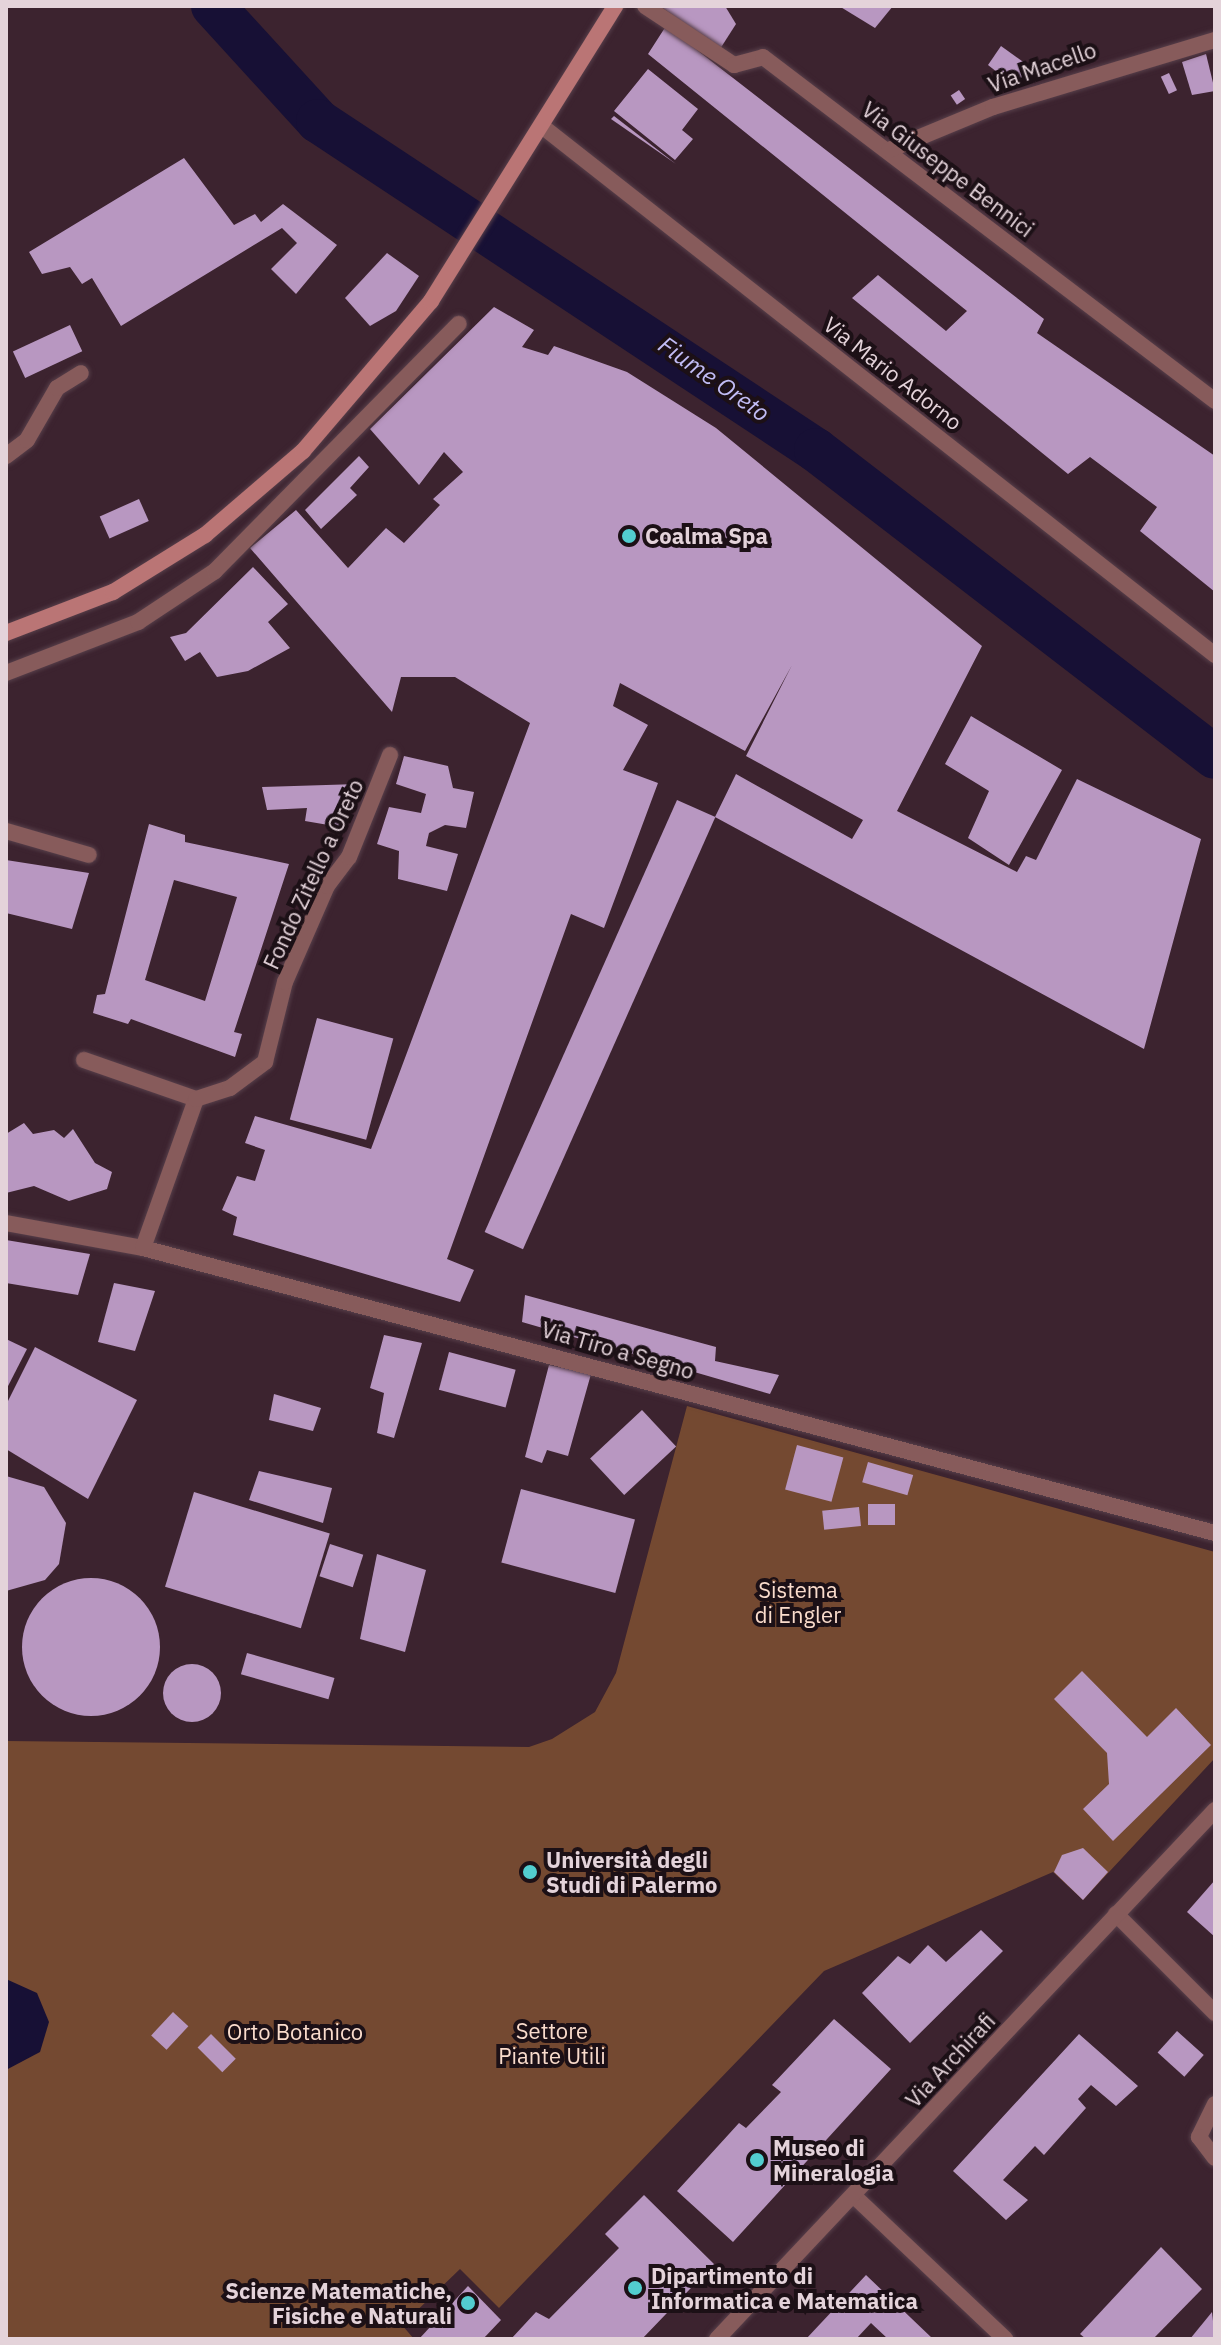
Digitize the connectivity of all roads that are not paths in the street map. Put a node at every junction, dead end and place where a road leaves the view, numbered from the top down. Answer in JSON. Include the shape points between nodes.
{"nodes":[{"id":1,"x":615,"y":6,"type":"edge"},
{"id":2,"x":645,"y":6,"type":"edge"},
{"id":3,"x":1215,"y":40,"type":"edge"},
{"id":4,"x":543,"y":127,"type":"junction"},
{"id":5,"x":889,"y":150,"type":"junction"},
{"id":6,"x":459,"y":324,"type":"dead end"},
{"id":7,"x":81,"y":373,"type":"dead end"},
{"id":8,"x":1215,"y":401,"type":"edge"},
{"id":9,"x":6,"y":456,"type":"edge"},
{"id":10,"x":6,"y":633,"type":"edge"},
{"id":11,"x":1215,"y":655,"type":"edge"},
{"id":12,"x":6,"y":673,"type":"edge"},
{"id":13,"x":390,"y":755,"type":"dead end"},
{"id":14,"x":6,"y":831,"type":"edge"},
{"id":15,"x":89,"y":855,"type":"dead end"},
{"id":16,"x":84,"y":1060,"type":"dead end"},
{"id":17,"x":196,"y":1099,"type":"junction"},
{"id":18,"x":6,"y":1223,"type":"edge"},
{"id":19,"x":143,"y":1248,"type":"junction"},
{"id":20,"x":1215,"y":1533,"type":"edge"},
{"id":21,"x":1215,"y":1810,"type":"edge"},
{"id":22,"x":1116,"y":1914,"type":"junction"},
{"id":23,"x":1215,"y":2013,"type":"edge"},
{"id":24,"x":1215,"y":2104,"type":"edge"},
{"id":25,"x":1215,"y":2158,"type":"edge"},
{"id":26,"x":854,"y":2196,"type":"junction"},
{"id":27,"x":994,"y":2335,"type":"edge"},
{"id":28,"x":717,"y":2339,"type":"edge"}],
"edges":[{"from":1,"to":4,"type":"main road"},
{"from":2,"to":5,"type":"street","name":"Via Giuseppe Bennici","via":[[734,65],[763,57]]},
{"from":3,"to":5,"type":"street","name":"Via Macello","via":[[1007,102]]},
{"from":4,"to":10,"type":"main road","via":[[431,301],[303,451],[205,535],[113,592]]},
{"from":4,"to":11,"type":"street","name":"Via Mario Adorno"},
{"from":5,"to":8,"type":"street","name":"Via Giuseppe Bennici"},
{"from":6,"to":12,"type":"street","via":[[215,571],[138,622]]},
{"from":7,"to":9,"type":"street","via":[[57,388],[27,440]]},
{"from":13,"to":17,"type":"street","name":"Fondo Zitello a Oreto","via":[[285,982],[265,1062],[230,1088]]},
{"from":14,"to":15,"type":"street"},
{"from":16,"to":17,"type":"street"},
{"from":17,"to":19,"type":"street"},
{"from":18,"to":19,"type":"street","name":"Via Tiro a Segno"},
{"from":19,"to":20,"type":"street","name":"Via Tiro a Segno"},
{"from":21,"to":22,"type":"street","name":"Via Archirafi"},
{"from":22,"to":23,"type":"street"},
{"from":22,"to":26,"type":"street","name":"Via Archirafi"},
{"from":24,"to":25,"type":"street","via":[[1199,2137]]},
{"from":26,"to":27,"type":"street"},
{"from":26,"to":28,"type":"street","name":"Via Archirafi"}]}
